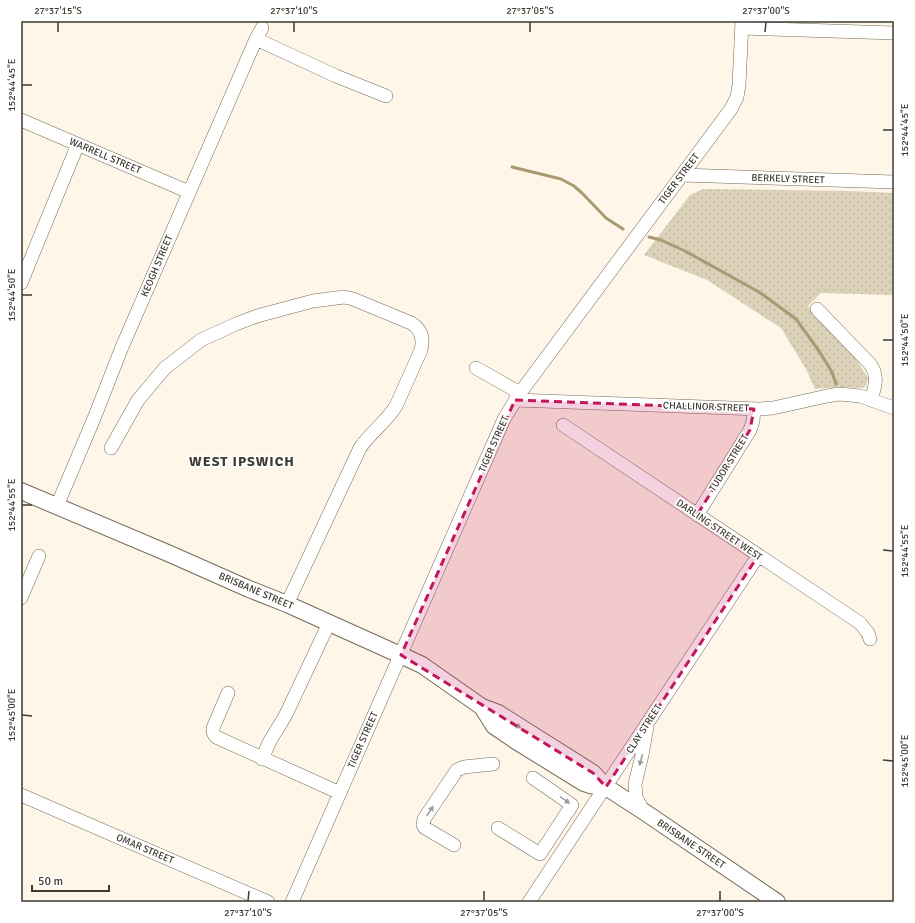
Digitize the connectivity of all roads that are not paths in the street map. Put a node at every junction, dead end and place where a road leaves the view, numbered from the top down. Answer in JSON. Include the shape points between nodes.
{"nodes":[{"id":1,"x":742,"y":24,"type":"edge"},
{"id":2,"x":894,"y":33,"type":"edge"},
{"id":3,"x":386,"y":96,"type":"dead end"},
{"id":4,"x":21,"y":120,"type":"edge"},
{"id":5,"x":78,"y":144,"type":"junction"},
{"id":6,"x":682,"y":175,"type":"junction"},
{"id":7,"x":894,"y":182,"type":"edge"},
{"id":8,"x":189,"y":192,"type":"junction"},
{"id":9,"x":21,"y":283,"type":"edge"},
{"id":10,"x":817,"y":308,"type":"dead end"},
{"id":11,"x":476,"y":368,"type":"dead end"},
{"id":12,"x":517,"y":397,"type":"junction"},
{"id":13,"x":871,"y":400,"type":"junction"},
{"id":14,"x":894,"y":408,"type":"edge"},
{"id":15,"x":754,"y":409,"type":"junction"},
{"id":16,"x":563,"y":426,"type":"dead end"},
{"id":17,"x":112,"y":448,"type":"dead end"},
{"id":18,"x":21,"y":491,"type":"edge"},
{"id":19,"x":57,"y":506,"type":"junction"},
{"id":20,"x":697,"y":515,"type":"junction"},
{"id":21,"x":38,"y":556,"type":"dead end"},
{"id":22,"x":758,"y":556,"type":"junction"},
{"id":23,"x":21,"y":598,"type":"edge"},
{"id":24,"x":287,"y":604,"type":"junction"},
{"id":25,"x":329,"y":623,"type":"junction"},
{"id":26,"x":870,"y":639,"type":"dead end"},
{"id":27,"x":401,"y":655,"type":"junction"},
{"id":28,"x":228,"y":692,"type":"dead end"},
{"id":29,"x":649,"y":722,"type":"junction"},
{"id":30,"x":262,"y":758,"type":"junction"},
{"id":31,"x":493,"y":764,"type":"dead end"},
{"id":32,"x":533,"y":778,"type":"dead end"},
{"id":33,"x":606,"y":787,"type":"junction"},
{"id":34,"x":340,"y":793,"type":"junction"},
{"id":35,"x":21,"y":796,"type":"edge"},
{"id":36,"x":642,"y":811,"type":"junction"},
{"id":37,"x":498,"y":828,"type":"dead end"},
{"id":38,"x":454,"y":845,"type":"dead end"},
{"id":39,"x":268,"y":902,"type":"edge"},
{"id":40,"x":292,"y":902,"type":"edge"},
{"id":41,"x":529,"y":902,"type":"edge"},
{"id":42,"x":777,"y":902,"type":"edge"}],
"edges":[{"from":1,"to":2,"type":"street"},
{"from":1,"to":6,"type":"street","name":"TIGER STREET","via":[[740,85],[735,101],[729,113]]},
{"from":3,"to":8,"type":"street","name":"KEOGH STREET","via":[[336,76],[259,33]]},
{"from":4,"to":5,"type":"street","name":"WARRELL STREET"},
{"from":5,"to":8,"type":"street","name":"WARRELL STREET"},
{"from":5,"to":9,"type":"street"},
{"from":6,"to":7,"type":"street","name":"BERKELY STREET"},
{"from":6,"to":12,"type":"street","name":"TIGER STREET"},
{"from":8,"to":19,"type":"street","name":"KEOGH STREET"},
{"from":10,"to":13,"type":"street","via":[[874,369],[876,384]]},
{"from":11,"to":12,"type":"street"},
{"from":12,"to":15,"type":"street","name":"CHALLINOR STREET"},
{"from":12,"to":27,"type":"street","name":"TIGER STREET","via":[[504,419]]},
{"from":13,"to":14,"type":"street","name":"CHALLINOR STREET"},
{"from":13,"to":15,"type":"street","name":"CHALLINOR STREET","via":[[839,394],[773,408]]},
{"from":15,"to":20,"type":"street","name":"TUDOR STREET","via":[[750,430]]},
{"from":16,"to":20,"type":"street","name":"DARLING STREET WEST"},
{"from":17,"to":24,"type":"street","via":[[138,400],[166,368],[201,340],[236,324],[313,301],[344,297],[415,326],[421,334],[421,350],[396,406],[374,425],[360,448]]},
{"from":18,"to":19,"type":"main road","name":"BRISBANE STREET"},
{"from":19,"to":24,"type":"main road","name":"BRISBANE STREET"},
{"from":20,"to":22,"type":"street","name":"DARLING STREET WEST"},
{"from":21,"to":23,"type":"street"},
{"from":22,"to":26,"type":"street","name":"DARLING STREET WEST","via":[[860,623]]},
{"from":22,"to":29,"type":"street","name":"CLAY STREET"},
{"from":24,"to":25,"type":"main road","name":"BRISBANE STREET"},
{"from":25,"to":27,"type":"main road","name":"BRISBANE STREET"},
{"from":25,"to":30,"type":"street","via":[[283,721]]},
{"from":27,"to":33,"type":"main road","name":"BRISBANE STREET","via":[[422,665],[482,707],[498,713],[593,773]]},
{"from":27,"to":34,"type":"street","name":"TIGER STREET"},
{"from":28,"to":30,"type":"street","via":[[213,728],[214,735]]},
{"from":29,"to":33,"type":"street","name":"CLAY STREET"},
{"from":29,"to":36,"type":"street","one_way":true,"via":[[635,784],[636,797]]},
{"from":30,"to":34,"type":"street"},
{"from":38,"to":31,"type":"street","one_way":true,"via":[[425,828],[424,819],[457,770]]},
{"from":32,"to":37,"type":"street","one_way":true,"via":[[572,805],[540,854]]},
{"from":33,"to":36,"type":"main road","name":"BRISBANE STREET"},
{"from":33,"to":41,"type":"street","name":"CLAY STREET"},
{"from":34,"to":40,"type":"street","name":"TIGER STREET"},
{"from":35,"to":39,"type":"street","name":"OMAR STREET"},
{"from":36,"to":42,"type":"main road","name":"BRISBANE STREET"}]}
